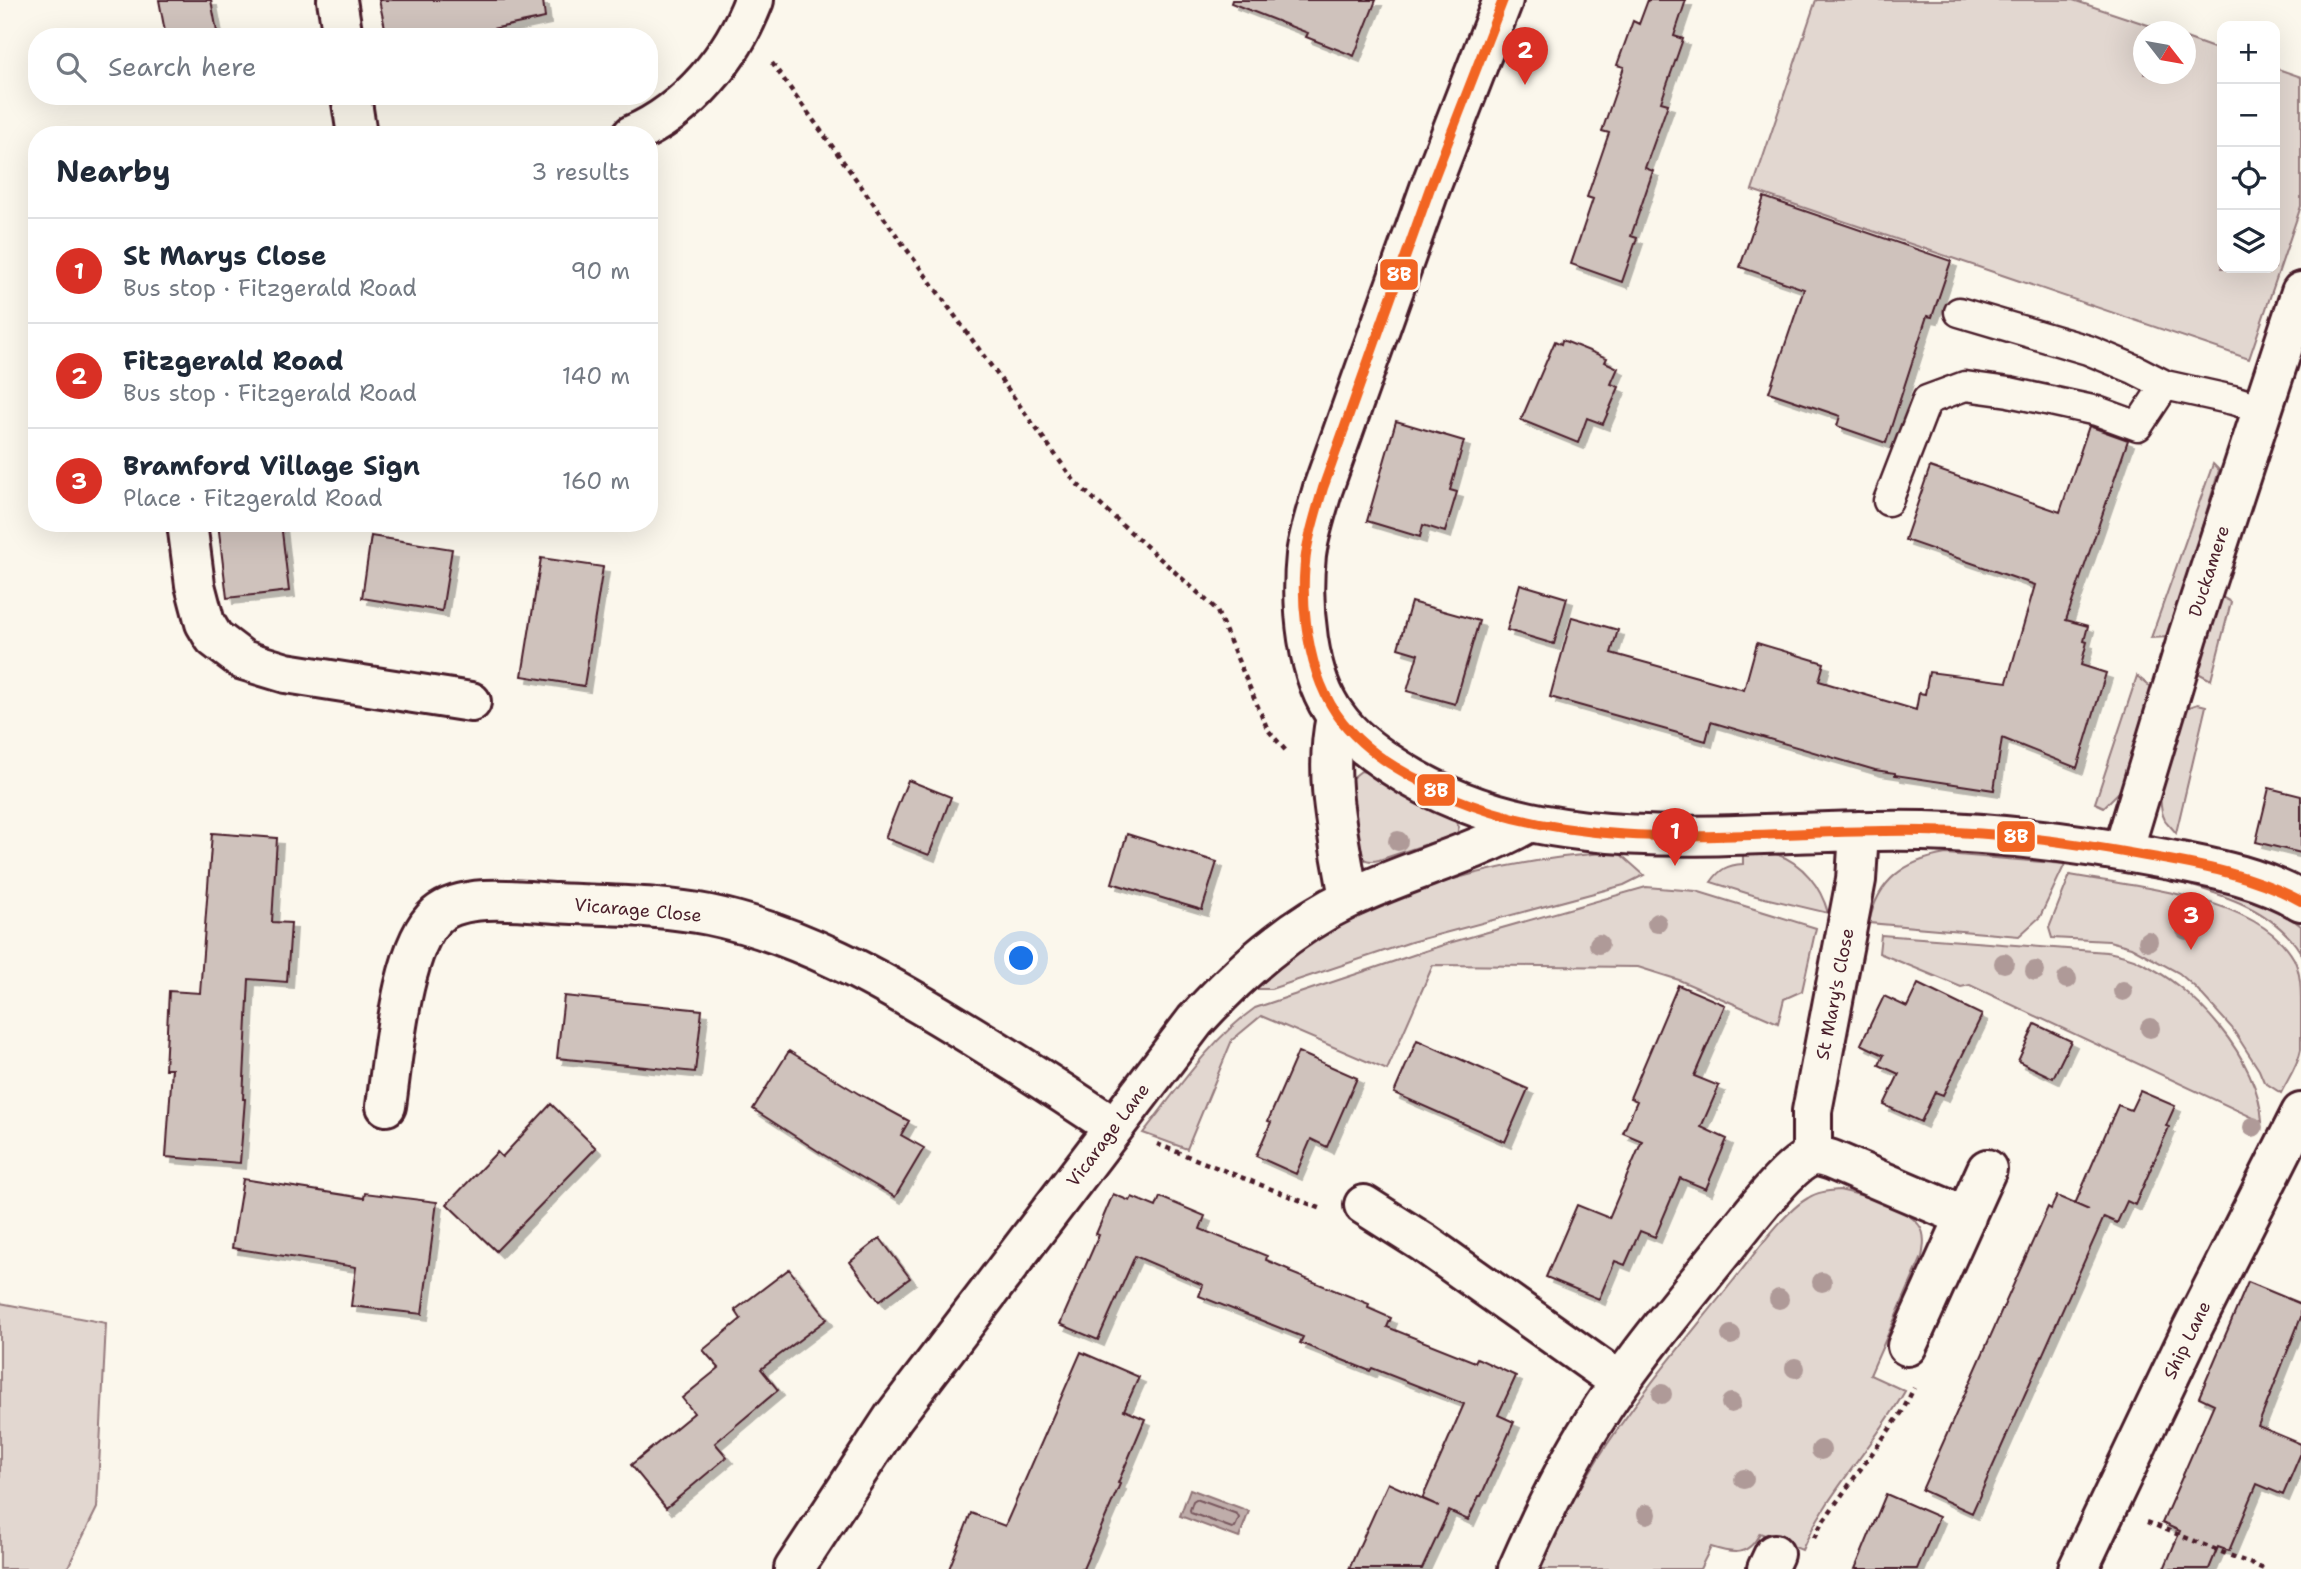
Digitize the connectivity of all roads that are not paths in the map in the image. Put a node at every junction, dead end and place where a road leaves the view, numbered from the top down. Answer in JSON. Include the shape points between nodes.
{"nodes":[{"id":1,"x":337,"y":0,"type":"edge"},
{"id":2,"x":1503,"y":0,"type":"edge"},
{"id":3,"x":749,"y":12,"type":"edge"},
{"id":4,"x":342,"y":28,"type":"edge"},
{"id":5,"x":352,"y":105,"type":"edge"},
{"id":6,"x":356,"y":126,"type":"edge"},
{"id":7,"x":650,"y":126,"type":"edge"},
{"id":8,"x":2301,"y":292,"type":"edge"},
{"id":9,"x":1959,"y":312,"type":"dead end"},
{"id":10,"x":2165,"y":385,"type":"junction"},
{"id":11,"x":2262,"y":409,"type":"junction"},
{"id":12,"x":1888,"y":501,"type":"dead end"},
{"id":13,"x":188,"y":532,"type":"edge"},
{"id":14,"x":471,"y":702,"type":"dead end"},
{"id":15,"x":1336,"y":717,"type":"junction"},
{"id":16,"x":1528,"y":823,"type":"junction"},
{"id":17,"x":1859,"y":831,"type":"junction"},
{"id":18,"x":2123,"y":851,"type":"junction"},
{"id":19,"x":1349,"y":898,"type":"junction"},
{"id":20,"x":2301,"y":901,"type":"edge"},
{"id":21,"x":386,"y":1106,"type":"dead end"},
{"id":22,"x":2301,"y":1113,"type":"edge"},
{"id":23,"x":1114,"y":1127,"type":"junction"},
{"id":24,"x":1812,"y":1156,"type":"junction"},
{"id":25,"x":1987,"y":1169,"type":"dead end"},
{"id":26,"x":1364,"y":1205,"type":"road end"},
{"id":27,"x":1966,"y":1217,"type":"junction"},
{"id":28,"x":1907,"y":1346,"type":"road end"},
{"id":29,"x":1620,"y":1382,"type":"junction"},
{"id":30,"x":794,"y":1569,"type":"edge"},
{"id":31,"x":1518,"y":1569,"type":"edge"},
{"id":32,"x":2078,"y":1569,"type":"edge"}],
"edges":[{"from":1,"to":4,"type":"street"},
{"from":2,"to":15,"type":"street","via":[[1430,188],[1312,526],[1304,609],[1321,690]]},
{"from":3,"to":7,"type":"street","via":[[726,54],[701,85]]},
{"from":5,"to":6,"type":"street"},
{"from":8,"to":11,"type":"street","name":"Duckamere"},
{"from":9,"to":10,"type":"lane","via":[[2088,350]]},
{"from":10,"to":11,"type":"lane"},
{"from":10,"to":12,"type":"lane","via":[[2138,426],[2097,411],[1965,386],[1927,400]]},
{"from":11,"to":18,"type":"street","name":"Duckamere"},
{"from":13,"to":14,"type":"street","via":[[205,622],[214,638],[243,660],[286,673]]},
{"from":15,"to":16,"type":"street","via":[[1373,752],[1414,779],[1473,806]]},
{"from":15,"to":19,"type":"street","via":[[1330,773]]},
{"from":16,"to":17,"type":"street","via":[[1612,833]]},
{"from":16,"to":19,"type":"street","name":"Vicarage Lane","via":[[1500,839]]},
{"from":17,"to":18,"type":"street","via":[[1982,834]]},
{"from":17,"to":24,"type":"street","name":"St Mary's Close","via":[[1849,926],[1812,1111]]},
{"from":18,"to":20,"type":"street","via":[[2256,880]]},
{"from":19,"to":23,"type":"street","name":"Vicarage Lane","via":[[1307,922],[1228,985]]},
{"from":21,"to":23,"type":"street","name":"Vicarage Close","via":[[412,953],[437,915],[450,907],[493,900],[658,908],[709,915],[765,931],[825,954],[898,991]]},
{"from":22,"to":32,"type":"street","name":"Ship Lane"},
{"from":23,"to":30,"type":"street","name":"Vicarage Lane","via":[[893,1418]]},
{"from":24,"to":27,"type":"street","via":[[1858,1170]]},
{"from":24,"to":29,"type":"street","via":[[1769,1194]]},
{"from":25,"to":27,"type":"street"},
{"from":26,"to":29,"type":"street"},
{"from":27,"to":28,"type":"street"},
{"from":29,"to":31,"type":"street","via":[[1565,1470]]}]}
